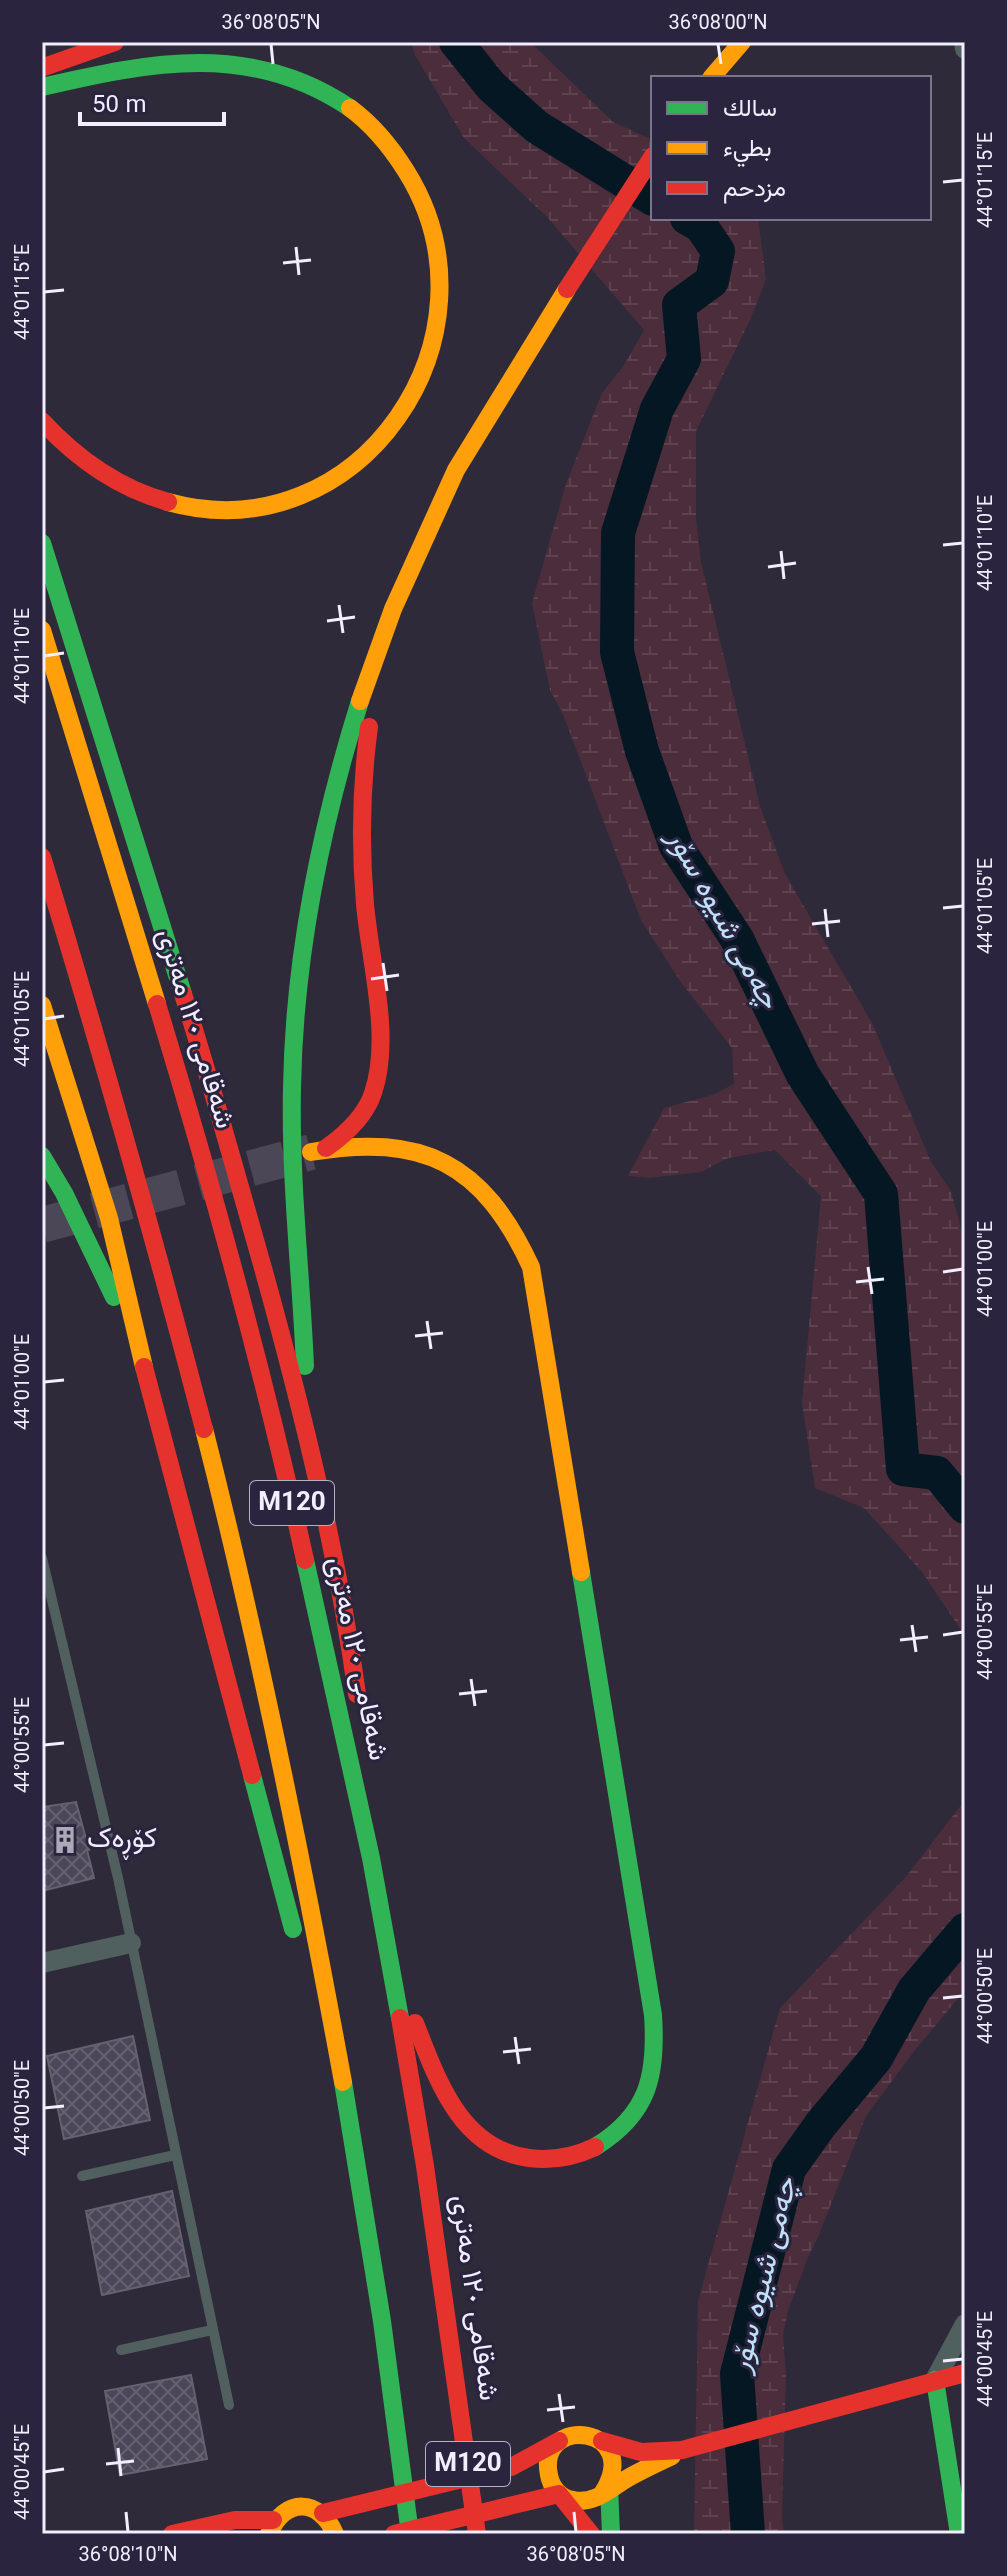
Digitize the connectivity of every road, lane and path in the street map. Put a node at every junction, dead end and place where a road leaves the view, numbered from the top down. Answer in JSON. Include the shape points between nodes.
{"nodes":[{"id":1,"x":115,"y":42,"type":"edge"},
{"id":2,"x":742,"y":42,"type":"edge"},
{"id":3,"x":964,"y":42,"type":"edge"},
{"id":4,"x":965,"y":49,"type":"edge"},
{"id":5,"x":42,"y":67,"type":"edge"},
{"id":6,"x":713,"y":76,"type":"edge"},
{"id":7,"x":42,"y":87,"type":"edge"},
{"id":8,"x":651,"y":159,"type":"edge"},
{"id":9,"x":42,"y":421,"type":"edge"},
{"id":10,"x":42,"y":543,"type":"edge"},
{"id":11,"x":389,"y":620,"type":"junction"},
{"id":12,"x":42,"y":630,"type":"edge"},
{"id":13,"x":42,"y":857,"type":"edge"},
{"id":14,"x":42,"y":1005,"type":"edge"},
{"id":15,"x":42,"y":1156,"type":"edge"},
{"id":16,"x":139,"y":1348,"type":"junction"},
{"id":17,"x":306,"y":1424,"type":"junction"},
{"id":18,"x":42,"y":1558,"type":"edge"},
{"id":19,"x":360,"y":1708,"type":"dead end"},
{"id":20,"x":366,"y":1753,"type":"dead end"},
{"id":21,"x":371,"y":1858,"type":"junction"},
{"id":22,"x":131,"y":1943,"type":"junction"},
{"id":23,"x":390,"y":1962,"type":"junction"},
{"id":24,"x":42,"y":1963,"type":"edge"},
{"id":25,"x":175,"y":2155,"type":"junction"},
{"id":26,"x":82,"y":2176,"type":"dead end"},
{"id":27,"x":359,"y":2179,"type":"junction"},
{"id":28,"x":965,"y":2324,"type":"edge"},
{"id":29,"x":212,"y":2330,"type":"junction"},
{"id":30,"x":121,"y":2350,"type":"dead end"},
{"id":31,"x":965,"y":2373,"type":"edge"},
{"id":32,"x":935,"y":2380,"type":"junction"},
{"id":33,"x":229,"y":2405,"type":"dead end"},
{"id":34,"x":563,"y":2438,"type":"junction"},
{"id":35,"x":602,"y":2441,"type":"junction"},
{"id":36,"x":652,"y":2459,"type":"junction"},
{"id":37,"x":607,"y":2490,"type":"junction"},
{"id":38,"x":559,"y":2494,"type":"junction"},
{"id":39,"x":323,"y":2513,"type":"junction"},
{"id":40,"x":271,"y":2527,"type":"edge"},
{"id":41,"x":172,"y":2534,"type":"edge"},
{"id":42,"x":335,"y":2534,"type":"edge"},
{"id":43,"x":394,"y":2534,"type":"edge"},
{"id":44,"x":410,"y":2534,"type":"edge"},
{"id":45,"x":477,"y":2534,"type":"edge"},
{"id":46,"x":591,"y":2534,"type":"edge"},
{"id":47,"x":611,"y":2534,"type":"edge"},
{"id":48,"x":959,"y":2534,"type":"edge"}],
"edges":[{"from":1,"to":5,"type":"main road"},
{"from":2,"to":6,"type":"main road"},
{"from":3,"to":4,"type":"street"},
{"from":7,"to":9,"type":"main road","via":[[138,67],[208,62],[302,82],[369,122],[400,161],[426,207],[441,279],[431,354],[395,424],[336,477],[281,503],[215,511],[155,498],[90,465]]},
{"from":8,"to":11,"type":"main road","via":[[458,467]]},
{"from":10,"to":17,"type":"main road","via":[[212,1086]]},
{"from":11,"to":17,"type":"main road","via":[[330,801],[303,941],[293,1051],[293,1146]]},
{"from":11,"to":23,"type":"main road","via":[[368,730],[362,817],[379,1064],[360,1120],[318,1150],[390,1144],[442,1160],[476,1183],[504,1212],[531,1267],[653,2015],[654,2064],[641,2105],[613,2137],[575,2156],[533,2160],[492,2146],[451,2104]]},
{"from":12,"to":21,"type":"main road","name":"شەقامی ١٢٠ مەتری","number":"M120","via":[[192,1118],[252,1338]]},
{"from":13,"to":27,"type":"main road","number":"M120","via":[[173,1302],[254,1630]]},
{"from":14,"to":16,"type":"main road","via":[[129,1285]]},
{"from":15,"to":16,"type":"main road"},
{"from":16,"to":27,"type":"main road"},
{"from":17,"to":19,"type":"main road"},
{"from":18,"to":22,"type":"lane"},
{"from":20,"to":21,"type":"main road"},
{"from":21,"to":23,"type":"main road","name":"شەقامی ١٢٠ مەتری","number":"M120"},
{"from":22,"to":24,"type":"street"},
{"from":22,"to":25,"type":"lane"},
{"from":23,"to":45,"type":"main road","name":"شەقامی ١٢٠ مەتری","number":"M120"},
{"from":25,"to":26,"type":"lane"},
{"from":25,"to":29,"type":"lane"},
{"from":27,"to":44,"type":"main road","number":"M120"},
{"from":28,"to":32,"type":"street"},
{"from":29,"to":30,"type":"lane"},
{"from":29,"to":33,"type":"lane"},
{"from":31,"to":32,"type":"main road"},
{"from":32,"to":36,"type":"main road"},
{"from":32,"to":48,"type":"main road"},
{"from":34,"to":35,"type":"main road","via":[[583,2433]]},
{"from":34,"to":38,"type":"main road","via":[[551,2452],[547,2469]]},
{"from":34,"to":39,"type":"main road","via":[[511,2467]]},
{"from":35,"to":36,"type":"main road"},
{"from":35,"to":37,"type":"main road","via":[[615,2467]]},
{"from":36,"to":37,"type":"main road"},
{"from":37,"to":38,"type":"main road","via":[[585,2501]]},
{"from":37,"to":47,"type":"main road"},
{"from":38,"to":43,"type":"main road"},
{"from":38,"to":46,"type":"main road"},
{"from":39,"to":40,"type":"main road","via":[[291,2507]]},
{"from":39,"to":42,"type":"main road"},
{"from":40,"to":41,"type":"main road","via":[[235,2519]]}]}
